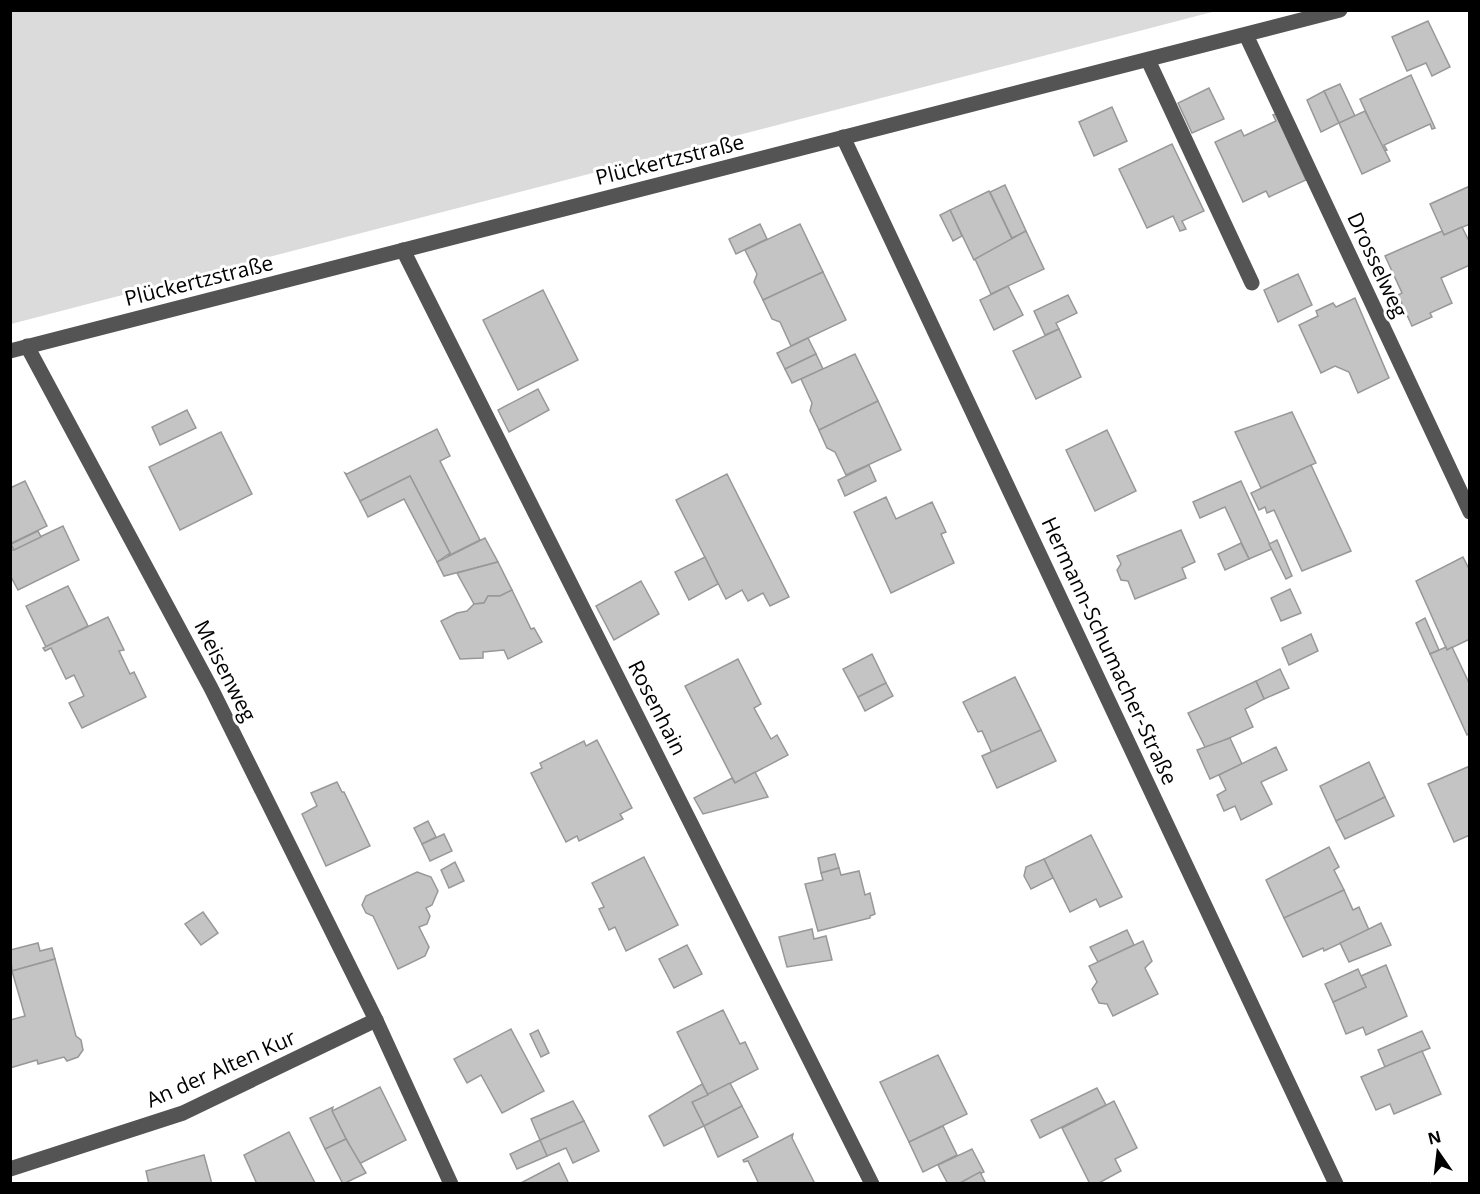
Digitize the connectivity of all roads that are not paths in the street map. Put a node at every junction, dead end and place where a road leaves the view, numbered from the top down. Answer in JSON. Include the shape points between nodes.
{"nodes":[{"id":1,"x":1340,"y":10,"type":"edge"},
{"id":2,"x":1246,"y":35,"type":"junction"},
{"id":3,"x":1148,"y":60,"type":"junction"},
{"id":4,"x":843,"y":137,"type":"junction"},
{"id":5,"x":403,"y":250,"type":"junction"},
{"id":6,"x":1252,"y":283,"type":"dead end"},
{"id":7,"x":27,"y":346,"type":"junction"},
{"id":8,"x":10,"y":351,"type":"edge"},
{"id":9,"x":1470,"y":512,"type":"edge"},
{"id":10,"x":376,"y":1020,"type":"junction"},
{"id":11,"x":10,"y":1169,"type":"edge"},
{"id":12,"x":451,"y":1184,"type":"edge"},
{"id":13,"x":872,"y":1184,"type":"edge"},
{"id":14,"x":1336,"y":1184,"type":"edge"}],
"edges":[{"from":1,"to":2,"type":"street","name":"Plückertzstraße"},
{"from":2,"to":3,"type":"street","name":"Plückertzstraße"},
{"from":2,"to":9,"type":"street","name":"Drosselweg"},
{"from":3,"to":4,"type":"street","name":"Plückertzstraße"},
{"from":3,"to":6,"type":"street"},
{"from":4,"to":5,"type":"street","name":"Plückertzstraße"},
{"from":4,"to":14,"type":"street","name":"Hermann-Schumacher-Straße"},
{"from":5,"to":7,"type":"street","name":"Plückertzstraße"},
{"from":5,"to":13,"type":"street","name":"Rosenhain"},
{"from":7,"to":8,"type":"street","name":"Plückertzstraße"},
{"from":7,"to":10,"type":"street","name":"Meisenweg","via":[[211,688]]},
{"from":10,"to":11,"type":"street","name":"An der Alten Kur","via":[[183,1113]]},
{"from":10,"to":12,"type":"street","name":"Meisenweg"}]}
